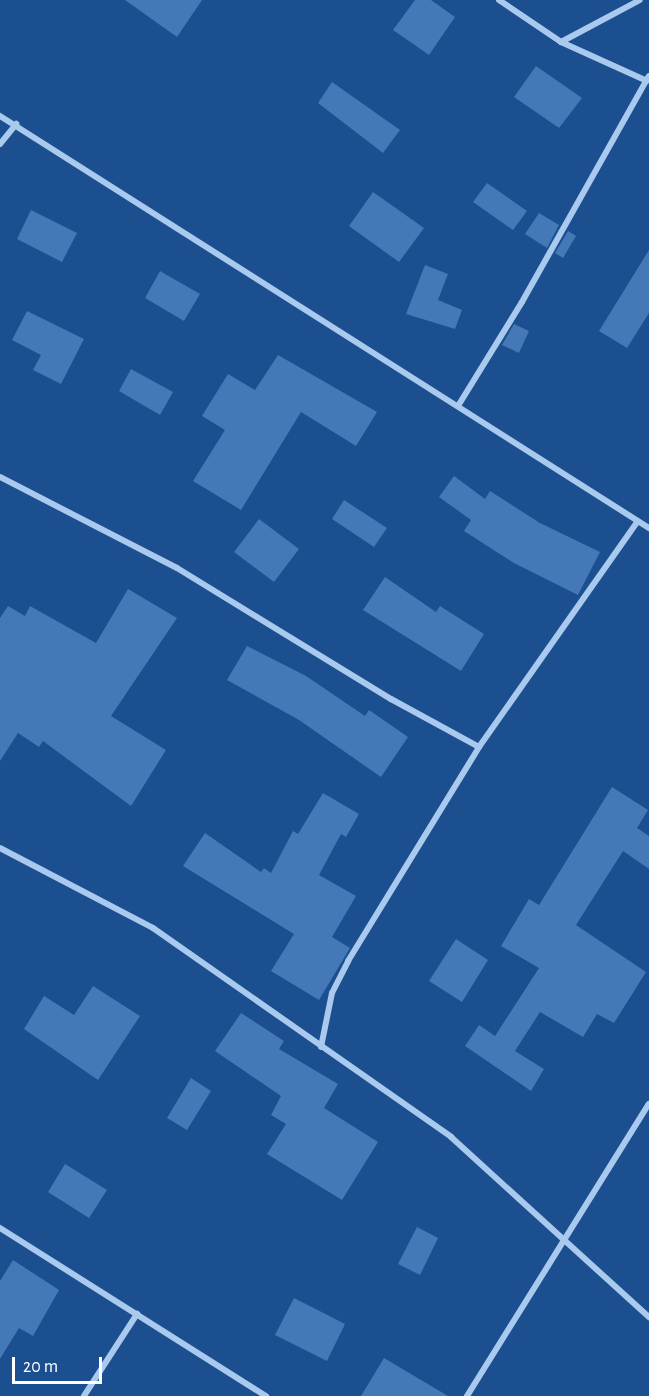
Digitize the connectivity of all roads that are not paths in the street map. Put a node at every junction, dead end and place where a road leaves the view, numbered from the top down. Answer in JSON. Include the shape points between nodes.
{"nodes":[{"id":1,"x":499,"y":0,"type":"edge"},
{"id":2,"x":640,"y":0,"type":"edge"},
{"id":3,"x":561,"y":42,"type":"junction"},
{"id":4,"x":648,"y":79,"type":"edge"},
{"id":5,"x":0,"y":116,"type":"edge"},
{"id":6,"x":16,"y":124,"type":"junction"},
{"id":7,"x":0,"y":144,"type":"edge"},
{"id":8,"x":458,"y":406,"type":"junction"},
{"id":9,"x":0,"y":477,"type":"edge"},
{"id":10,"x":638,"y":521,"type":"junction"},
{"id":11,"x":649,"y":528,"type":"edge"},
{"id":12,"x":479,"y":747,"type":"junction"},
{"id":13,"x":0,"y":848,"type":"edge"},
{"id":14,"x":321,"y":1047,"type":"junction"},
{"id":15,"x":649,"y":1104,"type":"edge"},
{"id":16,"x":0,"y":1228,"type":"edge"},
{"id":17,"x":565,"y":1238,"type":"junction"},
{"id":18,"x":137,"y":1314,"type":"junction"},
{"id":19,"x":649,"y":1317,"type":"edge"},
{"id":20,"x":84,"y":1396,"type":"edge"},
{"id":21,"x":266,"y":1396,"type":"edge"},
{"id":22,"x":467,"y":1396,"type":"edge"}],
"edges":[{"from":1,"to":3,"type":"street"},
{"from":2,"to":3,"type":"street"},
{"from":3,"to":4,"type":"street"},
{"from":4,"to":8,"type":"street","via":[[522,302]]},
{"from":5,"to":6,"type":"street"},
{"from":6,"to":7,"type":"street"},
{"from":6,"to":8,"type":"street"},
{"from":8,"to":10,"type":"street"},
{"from":9,"to":12,"type":"street","via":[[177,568],[391,699]]},
{"from":10,"to":11,"type":"street"},
{"from":10,"to":12,"type":"street"},
{"from":12,"to":14,"type":"street","via":[[348,962],[332,993]]},
{"from":13,"to":14,"type":"street","via":[[153,928]]},
{"from":14,"to":17,"type":"street","via":[[451,1137]]},
{"from":15,"to":17,"type":"street"},
{"from":16,"to":18,"type":"street"},
{"from":17,"to":19,"type":"street","via":[[606,1281]]},
{"from":17,"to":22,"type":"street"},
{"from":18,"to":20,"type":"street"},
{"from":18,"to":21,"type":"street"}]}
